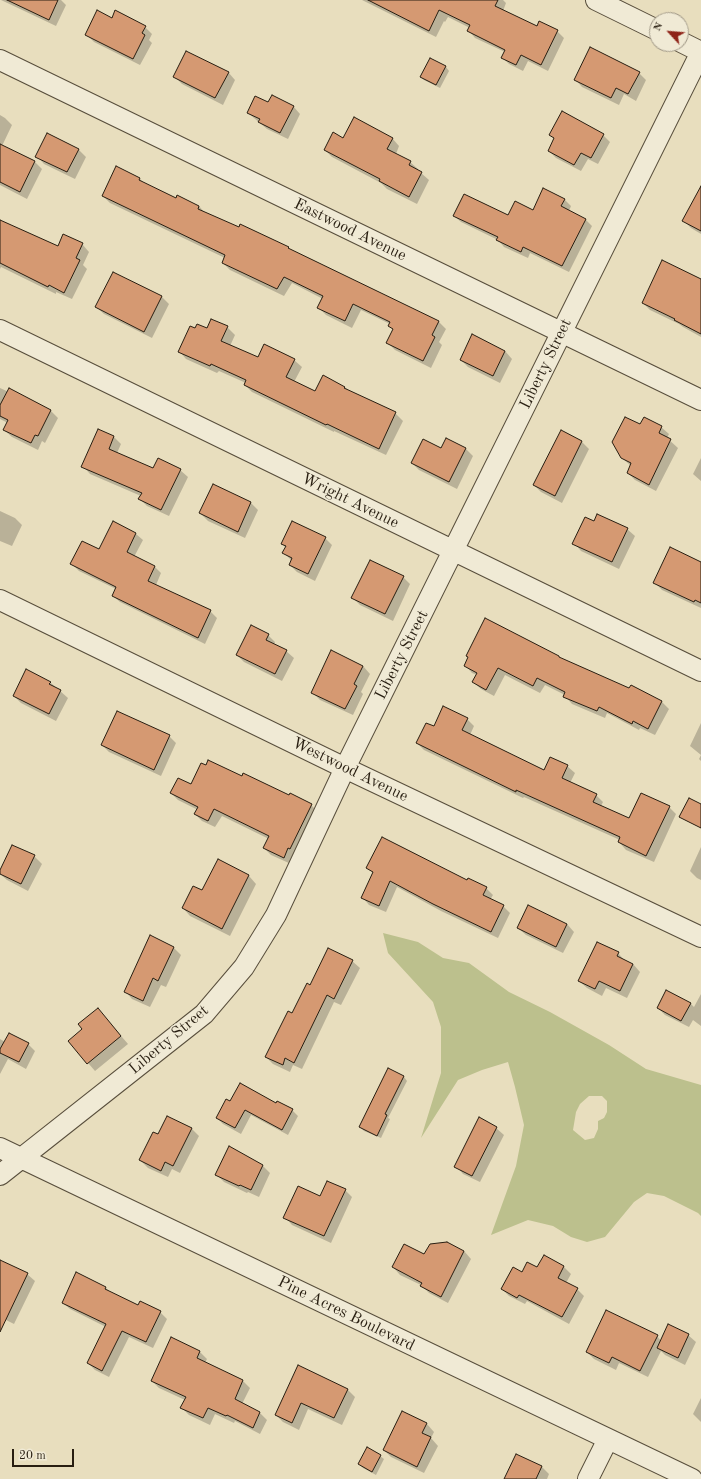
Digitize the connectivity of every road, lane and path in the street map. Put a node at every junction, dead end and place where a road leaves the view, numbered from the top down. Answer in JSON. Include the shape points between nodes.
{"nodes":[{"id":1,"x":596,"y":0,"type":"edge"},
{"id":2,"x":649,"y":26,"type":"edge"},
{"id":3,"x":689,"y":46,"type":"edge"},
{"id":4,"x":701,"y":52,"type":"edge"},
{"id":5,"x":0,"y":60,"type":"edge"},
{"id":6,"x":0,"y":330,"type":"edge"},
{"id":7,"x":561,"y":333,"type":"junction"},
{"id":8,"x":701,"y":400,"type":"edge"},
{"id":9,"x":454,"y":552,"type":"junction"},
{"id":10,"x":0,"y":600,"type":"edge"},
{"id":11,"x":701,"y":671,"type":"edge"},
{"id":12,"x":345,"y":768,"type":"junction"},
{"id":13,"x":701,"y":937,"type":"edge"},
{"id":14,"x":0,"y":1148,"type":"edge"},
{"id":15,"x":21,"y":1159,"type":"junction"},
{"id":16,"x":0,"y":1175,"type":"edge"},
{"id":17,"x":608,"y":1439,"type":"junction"},
{"id":18,"x":588,"y":1479,"type":"edge"},
{"id":19,"x":692,"y":1479,"type":"edge"}],
"edges":[{"from":1,"to":2,"type":"street"},
{"from":3,"to":4,"type":"street"},
{"from":4,"to":7,"type":"street","name":"Liberty Street"},
{"from":5,"to":7,"type":"street","name":"Eastwood Avenue"},
{"from":6,"to":9,"type":"street","name":"Wright Avenue"},
{"from":7,"to":8,"type":"street","name":"Eastwood Avenue"},
{"from":7,"to":9,"type":"street","name":"Liberty Street"},
{"from":9,"to":11,"type":"street","name":"Wright Avenue"},
{"from":9,"to":12,"type":"street","name":"Liberty Street"},
{"from":10,"to":12,"type":"street","name":"Westwood Avenue"},
{"from":12,"to":13,"type":"street","name":"Westwood Avenue"},
{"from":12,"to":15,"type":"street","name":"Liberty Street","via":[[276,915],[244,967],[204,1014]]},
{"from":14,"to":15,"type":"street","name":"Pine Acres Boulevard"},
{"from":15,"to":16,"type":"street","name":"Liberty Street"},
{"from":15,"to":17,"type":"street","name":"Pine Acres Boulevard"},
{"from":17,"to":18,"type":"street"},
{"from":17,"to":19,"type":"street","name":"Pine Acres Boulevard"}]}
